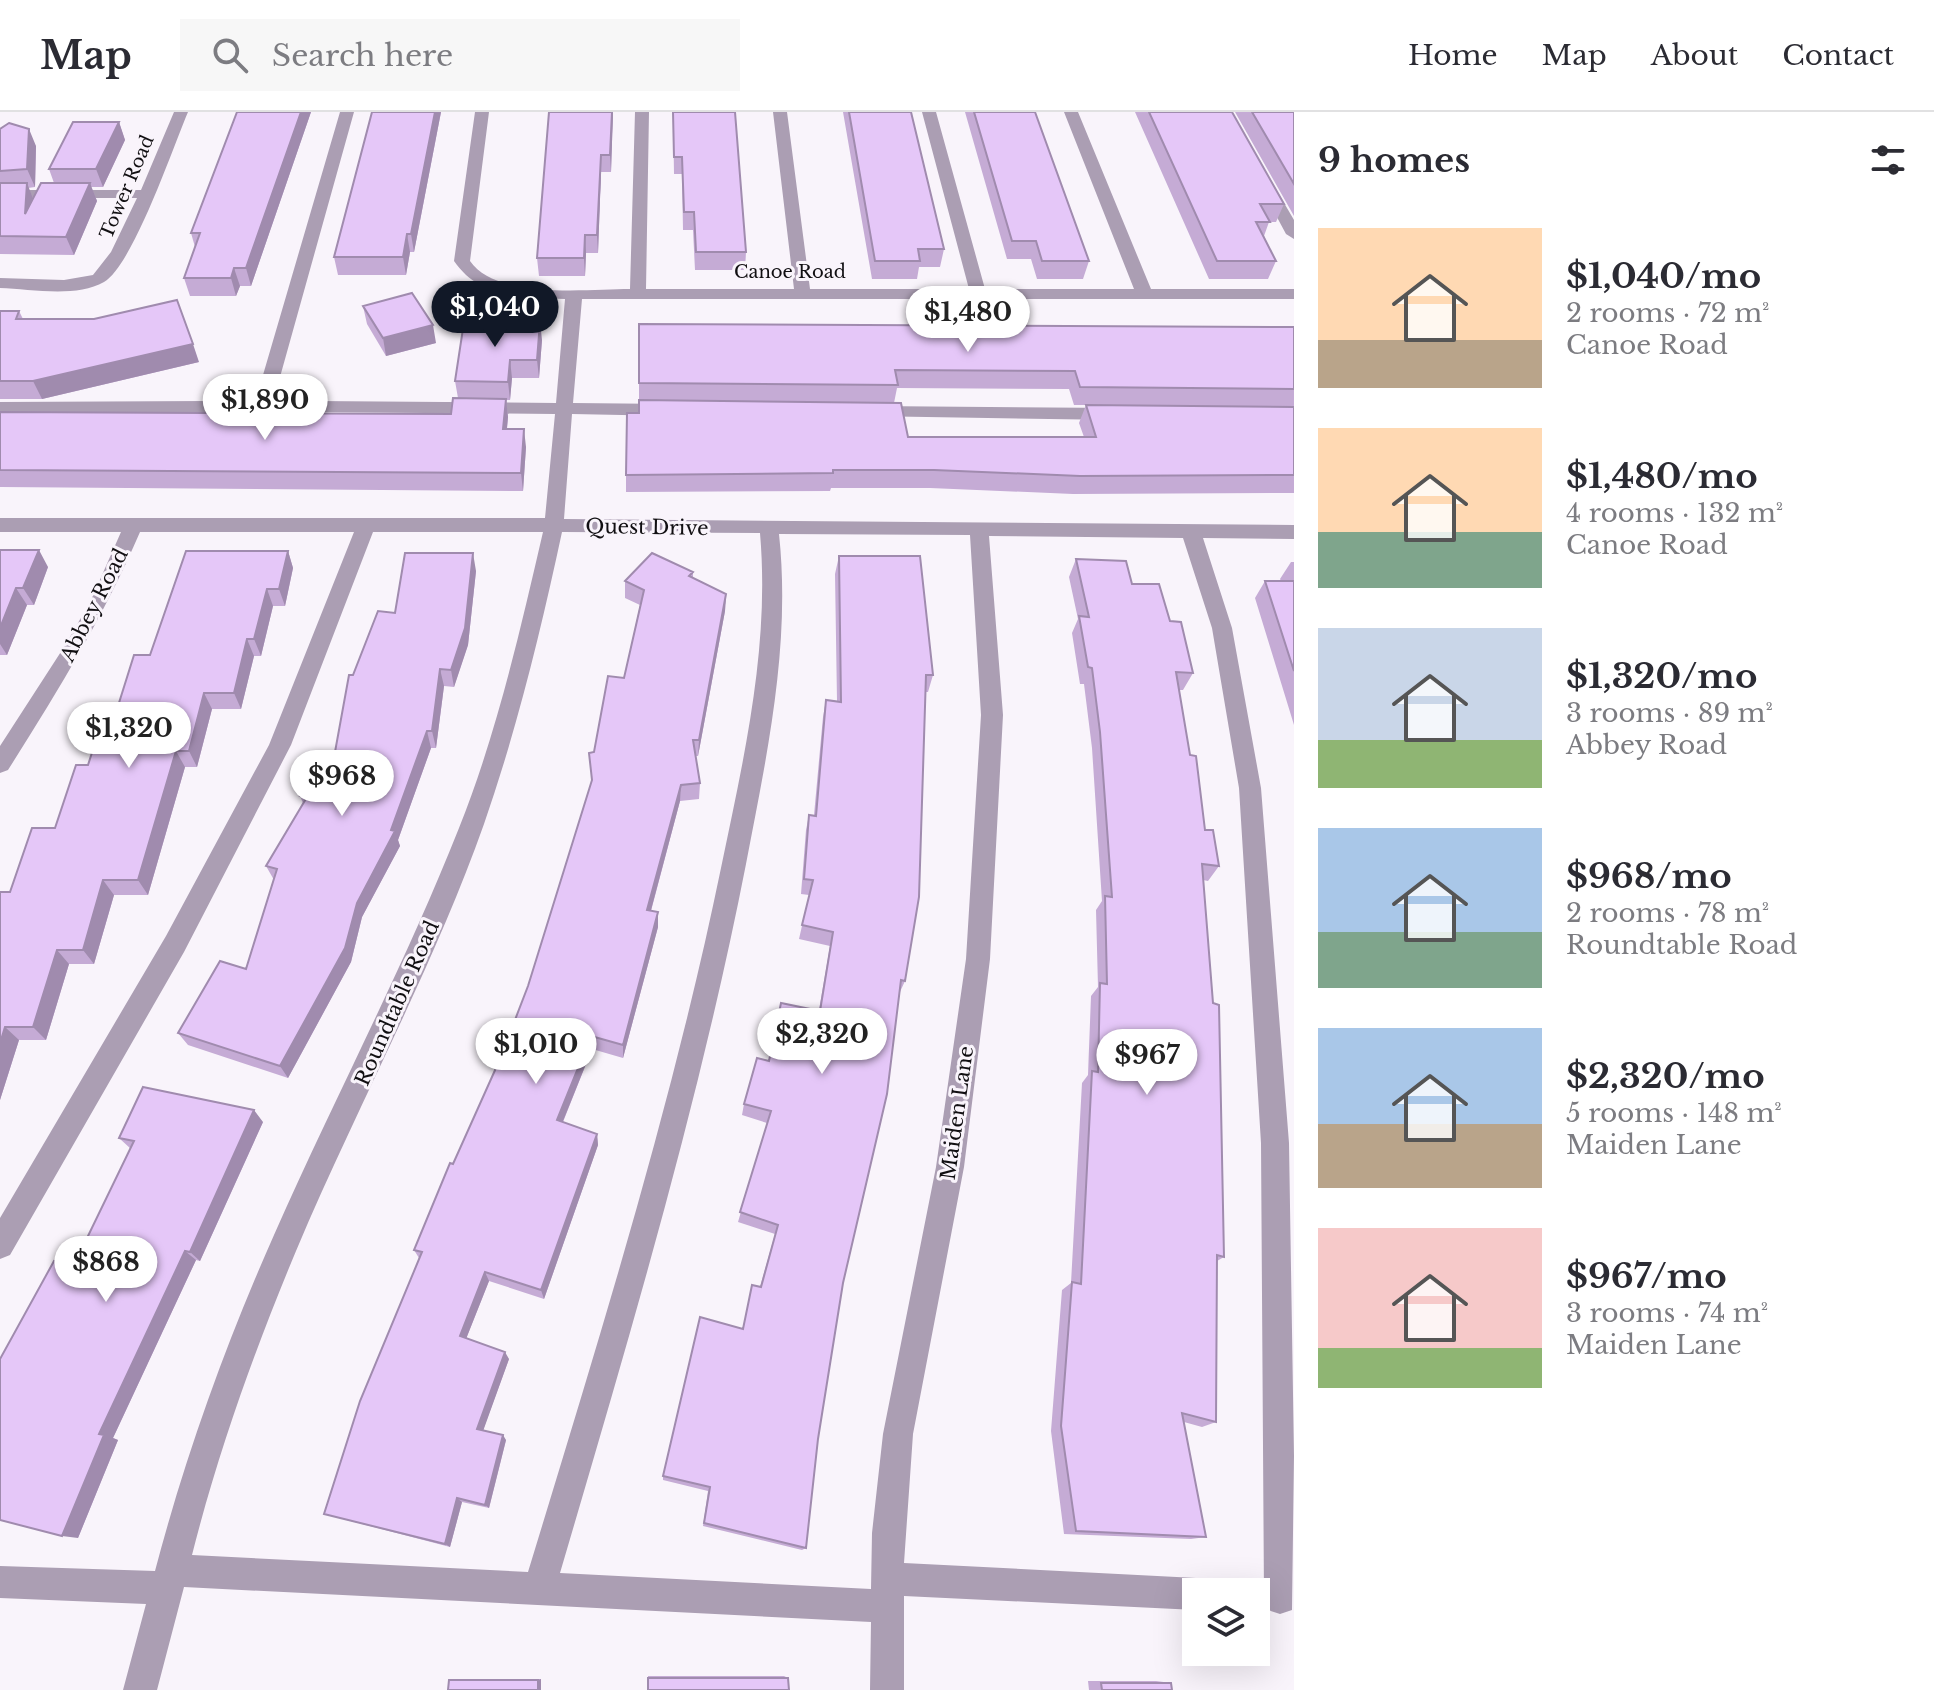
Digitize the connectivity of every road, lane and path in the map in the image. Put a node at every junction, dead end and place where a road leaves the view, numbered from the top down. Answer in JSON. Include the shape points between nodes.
{"nodes":[{"id":1,"x":181,"y":112,"type":"edge"},
{"id":2,"x":347,"y":112,"type":"edge"},
{"id":3,"x":482,"y":112,"type":"edge"},
{"id":4,"x":642,"y":112,"type":"edge"},
{"id":5,"x":780,"y":112,"type":"edge"},
{"id":6,"x":929,"y":112,"type":"edge"},
{"id":7,"x":1071,"y":112,"type":"edge"},
{"id":8,"x":1259,"y":171,"type":"edge"},
{"id":9,"x":0,"y":194,"type":"edge"},
{"id":10,"x":145,"y":194,"type":"junction"},
{"id":11,"x":1294,"y":234,"type":"edge"},
{"id":12,"x":0,"y":283,"type":"edge"},
{"id":13,"x":802,"y":292,"type":"junction"},
{"id":14,"x":638,"y":293,"type":"junction"},
{"id":15,"x":978,"y":293,"type":"junction"},
{"id":16,"x":1144,"y":293,"type":"junction"},
{"id":17,"x":574,"y":294,"type":"junction"},
{"id":18,"x":1294,"y":294,"type":"edge"},
{"id":19,"x":271,"y":377,"type":"junction"},
{"id":20,"x":0,"y":408,"type":"edge"},
{"id":21,"x":564,"y":409,"type":"junction"},
{"id":22,"x":691,"y":410,"type":"edge"},
{"id":23,"x":850,"y":412,"type":"edge"},
{"id":24,"x":1135,"y":414,"type":"edge"},
{"id":25,"x":0,"y":525,"type":"edge"},
{"id":26,"x":133,"y":525,"type":"junction"},
{"id":27,"x":366,"y":525,"type":"junction"},
{"id":28,"x":554,"y":525,"type":"junction"},
{"id":29,"x":769,"y":528,"type":"junction"},
{"id":30,"x":979,"y":532,"type":"junction"},
{"id":31,"x":1191,"y":532,"type":"junction"},
{"id":32,"x":1294,"y":532,"type":"edge"},
{"id":33,"x":0,"y":764,"type":"edge"},
{"id":34,"x":0,"y":1245,"type":"edge"},
{"id":35,"x":169,"y":1579,"type":"junction"},
{"id":36,"x":0,"y":1582,"type":"edge"},
{"id":37,"x":539,"y":1588,"type":"junction"},
{"id":38,"x":888,"y":1592,"type":"junction"},
{"id":39,"x":1182,"y":1594,"type":"edge"},
{"id":40,"x":1277,"y":1598,"type":"edge"},
{"id":41,"x":140,"y":1690,"type":"edge"},
{"id":42,"x":887,"y":1690,"type":"edge"}],
"edges":[{"from":1,"to":10,"type":"street","name":"Tower Road"},
{"from":2,"to":19,"type":"street"},
{"from":3,"to":17,"type":"street","name":"Canoe Road","via":[[462,261],[466,270],[500,288]]},
{"from":4,"to":14,"type":"street"},
{"from":5,"to":13,"type":"street"},
{"from":6,"to":15,"type":"street"},
{"from":7,"to":16,"type":"street"},
{"from":8,"to":11,"type":"street"},
{"from":9,"to":10,"type":"street"},
{"from":10,"to":12,"type":"street","name":"Tower Road","via":[[105,275],[81,282]]},
{"from":13,"to":14,"type":"street","name":"Canoe Road"},
{"from":13,"to":15,"type":"street","name":"Canoe Road"},
{"from":14,"to":17,"type":"street","name":"Canoe Road"},
{"from":15,"to":16,"type":"street","name":"Canoe Road"},
{"from":16,"to":18,"type":"street","name":"Canoe Road"},
{"from":17,"to":21,"type":"street","name":"Roundtable Road"},
{"from":19,"to":20,"type":"street","via":[[247,397],[207,407]]},
{"from":19,"to":21,"type":"street","via":[[278,388],[312,406]]},
{"from":21,"to":22,"type":"street"},
{"from":21,"to":28,"type":"street","name":"Roundtable Road"},
{"from":23,"to":24,"type":"street"},
{"from":25,"to":26,"type":"street","name":"Quest Drive"},
{"from":26,"to":27,"type":"street","name":"Quest Drive"},
{"from":26,"to":33,"type":"street","name":"Abbey Road","via":[[101,600]]},
{"from":27,"to":28,"type":"street","name":"Quest Drive"},
{"from":27,"to":34,"type":"street","via":[[280,745],[175,944]]},
{"from":28,"to":29,"type":"street","name":"Quest Drive"},
{"from":28,"to":35,"type":"street","name":"Roundtable Road","via":[[525,654],[472,824],[353,1102],[284,1245],[236,1366]]},
{"from":29,"to":30,"type":"street","name":"Quest Drive"},
{"from":29,"to":37,"type":"street","via":[[774,564],[768,663],[723,927],[690,1065]]},
{"from":30,"to":31,"type":"street","name":"Quest Drive"},
{"from":30,"to":38,"type":"street","name":"Maiden Lane","via":[[992,715],[978,959],[950,1167],[898,1434]]},
{"from":31,"to":32,"type":"street","name":"Quest Drive"},
{"from":31,"to":40,"type":"street","via":[[1222,628],[1250,788],[1275,1143]]},
{"from":35,"to":36,"type":"street"},
{"from":35,"to":37,"type":"street"},
{"from":35,"to":41,"type":"street","name":"Roundtable Road"},
{"from":37,"to":38,"type":"street"},
{"from":38,"to":39,"type":"street"},
{"from":38,"to":42,"type":"street","name":"Maiden Lane"}]}
